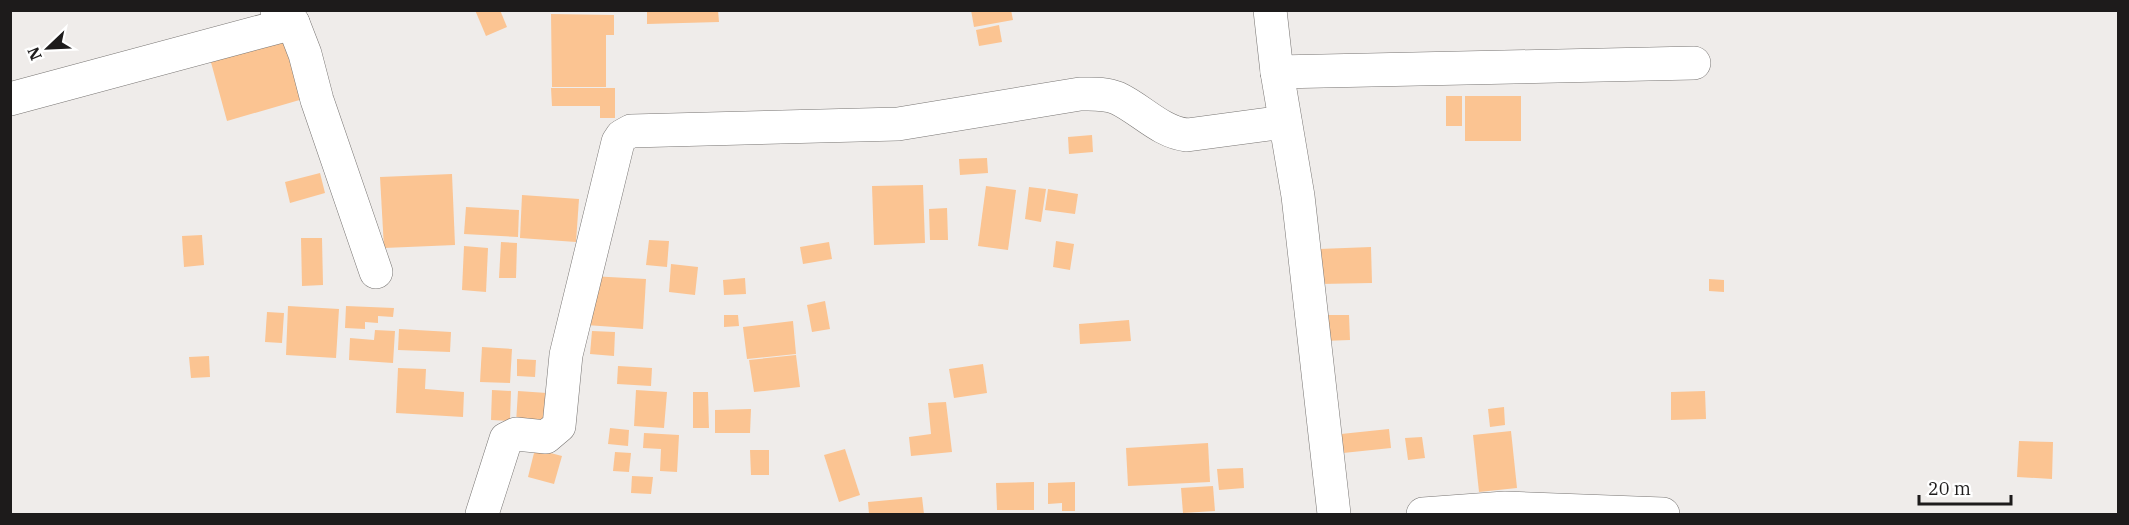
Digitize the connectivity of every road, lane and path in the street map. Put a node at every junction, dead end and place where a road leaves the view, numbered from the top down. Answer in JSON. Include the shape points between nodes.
{"nodes":[{"id":1,"x":1270,"y":10,"type":"edge"},
{"id":2,"x":285,"y":16,"type":"edge"},
{"id":3,"x":1694,"y":63,"type":"dead end"},
{"id":4,"x":1277,"y":72,"type":"junction"},
{"id":5,"x":10,"y":99,"type":"edge"},
{"id":6,"x":1285,"y":122,"type":"junction"},
{"id":7,"x":376,"y":272,"type":"dead end"},
{"id":8,"x":482,"y":514,"type":"edge"},
{"id":9,"x":1334,"y":514,"type":"edge"},
{"id":10,"x":1423,"y":514,"type":"edge"},
{"id":11,"x":1663,"y":514,"type":"edge"}],
"edges":[{"from":1,"to":4,"type":"street"},
{"from":2,"to":5,"type":"street"},
{"from":2,"to":7,"type":"street","via":[[305,54]]},
{"from":3,"to":4,"type":"street"},
{"from":4,"to":6,"type":"street"},
{"from":6,"to":8,"type":"street","via":[[1187,135],[1170,131],[1118,99],[1080,94],[898,124],[631,131],[618,142],[566,355],[559,426],[546,437],[516,434],[506,439]]},
{"from":6,"to":9,"type":"street","via":[[1298,196]]},
{"from":10,"to":11,"type":"street","via":[[1505,508]]}]}
